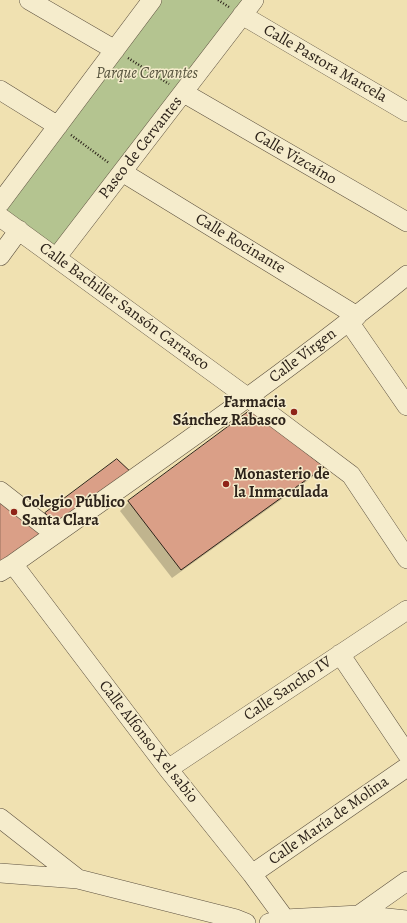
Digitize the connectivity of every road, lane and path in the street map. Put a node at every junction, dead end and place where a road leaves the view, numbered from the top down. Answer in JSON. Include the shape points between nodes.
{"nodes":[{"id":1,"x":29,"y":0,"type":"edge"},
{"id":2,"x":152,"y":0,"type":"edge"},
{"id":3,"x":254,"y":0,"type":"edge"},
{"id":4,"x":242,"y":16,"type":"junction"},
{"id":5,"x":116,"y":50,"type":"junction"},
{"id":6,"x":0,"y":90,"type":"edge"},
{"id":7,"x":184,"y":93,"type":"junction"},
{"id":8,"x":407,"y":112,"type":"edge"},
{"id":9,"x":58,"y":126,"type":"junction"},
{"id":10,"x":122,"y":172,"type":"junction"},
{"id":11,"x":0,"y":203,"type":"edge"},
{"id":12,"x":0,"y":217,"type":"edge"},
{"id":13,"x":407,"y":222,"type":"edge"},
{"id":14,"x":18,"y":230,"type":"junction"},
{"id":15,"x":0,"y":256,"type":"edge"},
{"id":16,"x":56,"y":258,"type":"junction"},
{"id":17,"x":407,"y":275,"type":"edge"},
{"id":18,"x":353,"y":319,"type":"junction"},
{"id":19,"x":248,"y":397,"type":"junction"},
{"id":20,"x":407,"y":406,"type":"edge"},
{"id":21,"x":0,"y":491,"type":"edge"},
{"id":22,"x":55,"y":534,"type":"junction"},
{"id":23,"x":407,"y":559,"type":"edge"},
{"id":24,"x":6,"y":568,"type":"edge"},
{"id":25,"x":407,"y":610,"type":"edge"},
{"id":26,"x":340,"y":654,"type":"junction"},
{"id":27,"x":407,"y":754,"type":"edge"},
{"id":28,"x":407,"y":767,"type":"edge"},
{"id":29,"x":168,"y":769,"type":"junction"},
{"id":30,"x":0,"y":818,"type":"edge"},
{"id":31,"x":0,"y":873,"type":"edge"},
{"id":32,"x":252,"y":874,"type":"junction"},
{"id":33,"x":78,"y":879,"type":"junction"},
{"id":34,"x":407,"y":881,"type":"edge"},
{"id":35,"x":360,"y":919,"type":"edge"},
{"id":36,"x":407,"y":920,"type":"edge"},
{"id":37,"x":277,"y":921,"type":"edge"},
{"id":38,"x":246,"y":923,"type":"edge"}],
"edges":[{"from":1,"to":5,"type":"street"},
{"from":2,"to":5,"type":"street"},
{"from":3,"to":4,"type":"street","name":"Paseo de Cervantes"},
{"from":4,"to":7,"type":"street","name":"Paseo de Cervantes"},
{"from":4,"to":8,"type":"street","name":"Calle Pastora Marcela"},
{"from":5,"to":7,"type":"path"},
{"from":5,"to":9,"type":"street"},
{"from":6,"to":9,"type":"street"},
{"from":7,"to":10,"type":"street","name":"Paseo de Cervantes"},
{"from":7,"to":13,"type":"street","name":"Calle Vizcaíno"},
{"from":9,"to":10,"type":"path"},
{"from":9,"to":11,"type":"street"},
{"from":10,"to":16,"type":"street","name":"Paseo de Cervantes"},
{"from":10,"to":18,"type":"street","name":"Calle Rocinante"},
{"from":12,"to":14,"type":"street","name":"Calle Bachiller Sansón Carrasco"},
{"from":14,"to":15,"type":"street"},
{"from":14,"to":16,"type":"street","name":"Calle Bachiller Sansón Carrasco"},
{"from":16,"to":19,"type":"street","name":"Calle Bachiller Sansón Carrasco"},
{"from":17,"to":18,"type":"street","name":"Calle Virgen"},
{"from":18,"to":19,"type":"street","name":"Calle Virgen"},
{"from":18,"to":20,"type":"street"},
{"from":19,"to":22,"type":"street","name":"Calle Virgen"},
{"from":19,"to":23,"type":"street","name":"Calle Bachiller Sansón Carrasco","via":[[351,475]]},
{"from":21,"to":22,"type":"street"},
{"from":22,"to":24,"type":"street","name":"Calle Virgen"},
{"from":24,"to":29,"type":"street","name":"Calle Alfonso X el sabio"},
{"from":25,"to":26,"type":"street","name":"Calle Sancho IV"},
{"from":26,"to":27,"type":"street"},
{"from":26,"to":29,"type":"street","name":"Calle Sancho IV"},
{"from":28,"to":32,"type":"street","name":"Calle María de Molina"},
{"from":29,"to":32,"type":"street","name":"Calle Alfonso X el sabio"},
{"from":30,"to":33,"type":"street"},
{"from":31,"to":33,"type":"street"},
{"from":32,"to":37,"type":"street","name":"Calle Alfonso X el sabio"},
{"from":33,"to":38,"type":"street"},
{"from":34,"to":35,"type":"street"},
{"from":35,"to":36,"type":"street"},
{"from":35,"to":37,"type":"street"}]}
